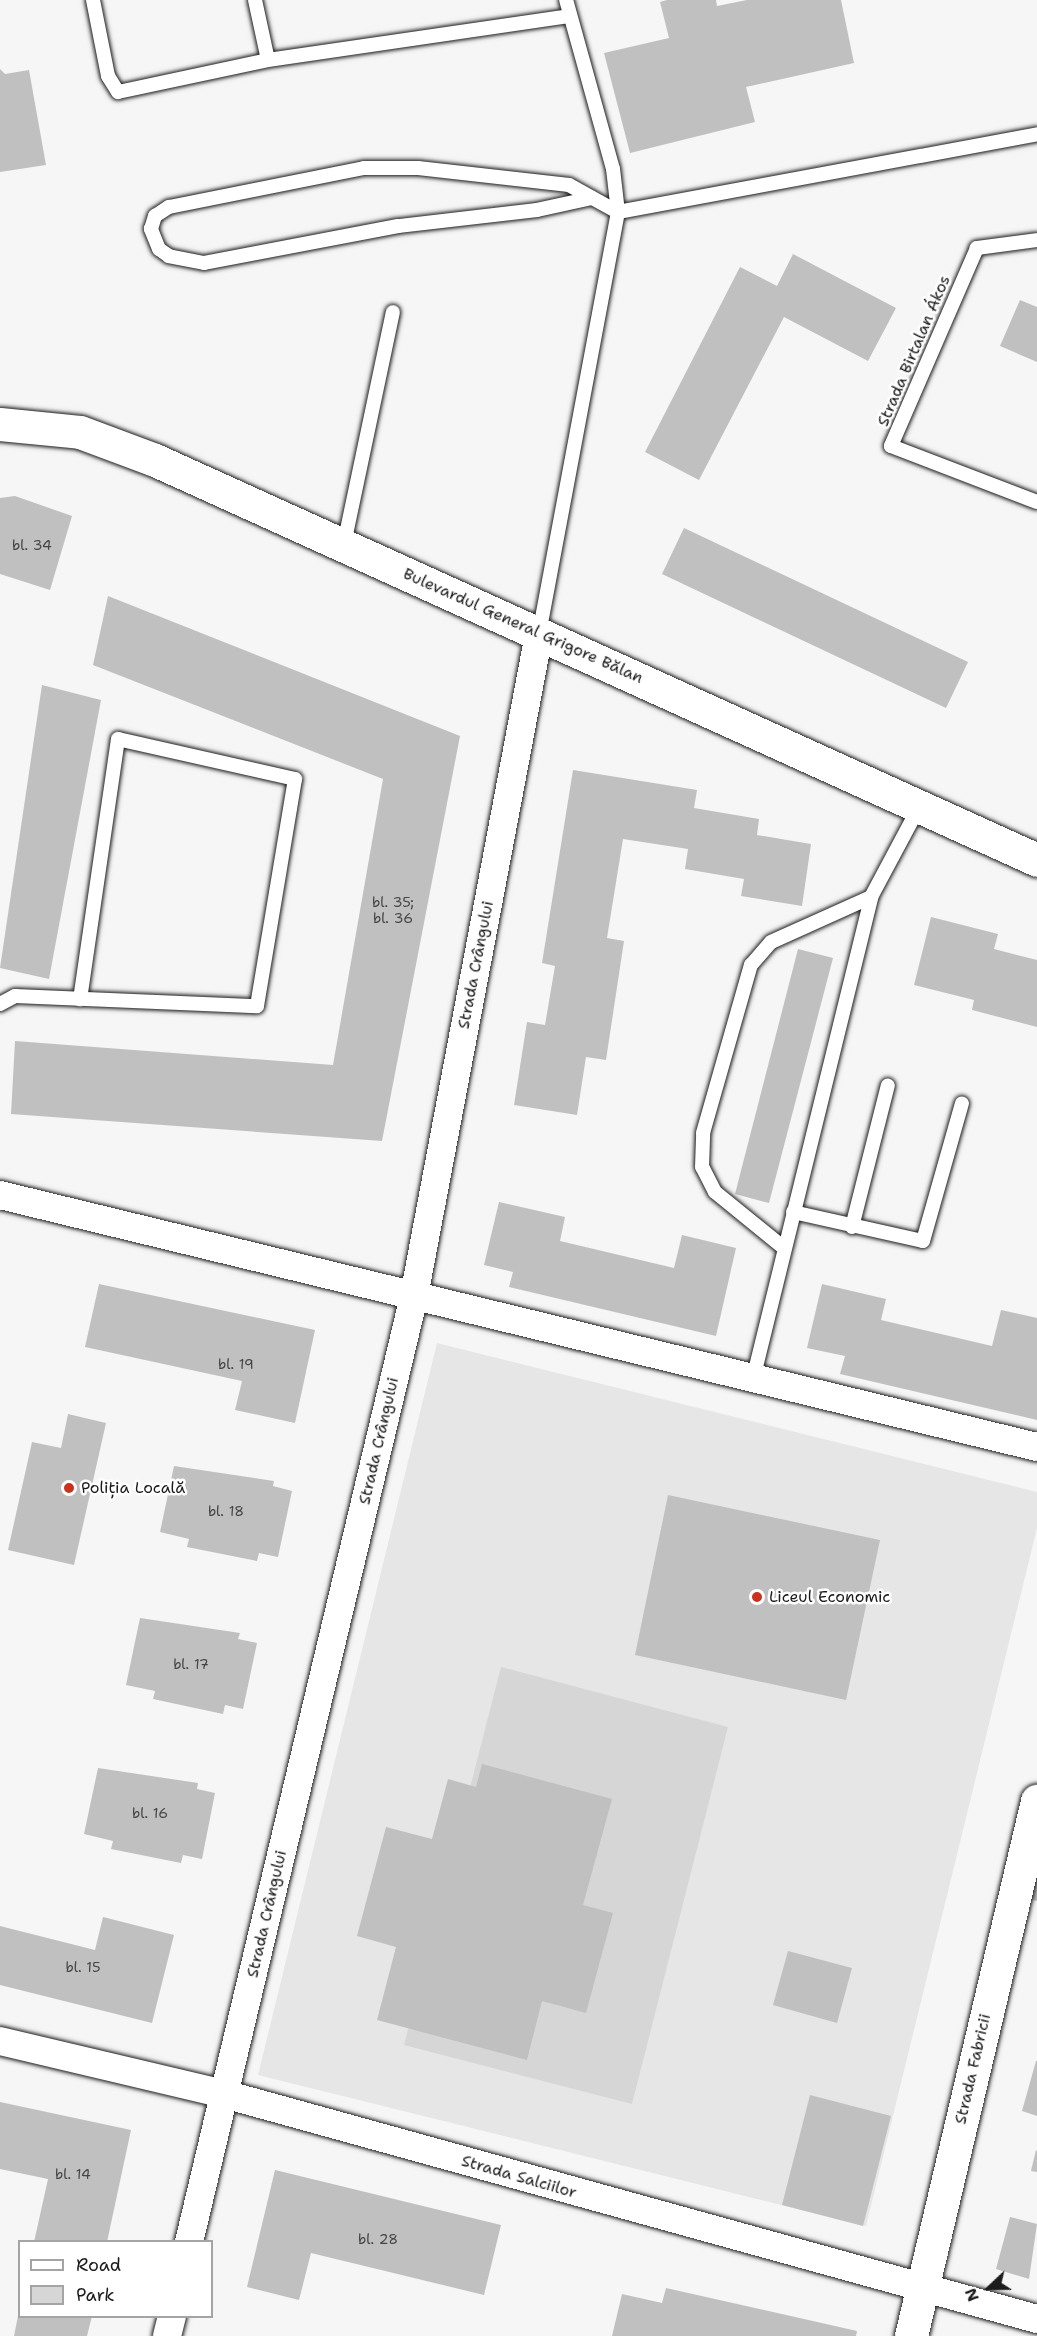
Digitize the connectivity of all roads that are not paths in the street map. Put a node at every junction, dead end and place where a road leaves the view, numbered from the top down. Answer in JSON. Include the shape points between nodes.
{"nodes":[{"id":1,"x":93,"y":0,"type":"edge"},
{"id":2,"x":255,"y":0,"type":"edge"},
{"id":3,"x":566,"y":0,"type":"edge"},
{"id":4,"x":568,"y":15,"type":"junction"},
{"id":5,"x":268,"y":60,"type":"junction"},
{"id":6,"x":1037,"y":134,"type":"edge"},
{"id":7,"x":592,"y":198,"type":"junction"},
{"id":8,"x":618,"y":212,"type":"junction"},
{"id":9,"x":1037,"y":240,"type":"edge"},
{"id":10,"x":393,"y":312,"type":"dead end"},
{"id":11,"x":0,"y":424,"type":"edge"},
{"id":12,"x":1037,"y":502,"type":"edge"},
{"id":13,"x":344,"y":544,"type":"junction"},
{"id":14,"x":539,"y":634,"type":"junction"},
{"id":15,"x":920,"y":804,"type":"junction"},
{"id":16,"x":1037,"y":860,"type":"edge"},
{"id":17,"x":871,"y":897,"type":"junction"},
{"id":18,"x":80,"y":999,"type":"junction"},
{"id":19,"x":0,"y":1004,"type":"edge"},
{"id":20,"x":888,"y":1085,"type":"dead end"},
{"id":21,"x":962,"y":1103,"type":"dead end"},
{"id":22,"x":0,"y":1195,"type":"edge"},
{"id":23,"x":793,"y":1212,"type":"junction"},
{"id":24,"x":852,"y":1227,"type":"junction"},
{"id":25,"x":784,"y":1248,"type":"junction"},
{"id":26,"x":414,"y":1296,"type":"junction"},
{"id":27,"x":753,"y":1379,"type":"junction"},
{"id":28,"x":1037,"y":1447,"type":"edge"},
{"id":29,"x":1037,"y":1801,"type":"edge"},
{"id":30,"x":0,"y":2041,"type":"edge"},
{"id":31,"x":224,"y":2094,"type":"junction"},
{"id":32,"x":189,"y":2240,"type":"edge"},
{"id":33,"x":921,"y":2290,"type":"junction"},
{"id":34,"x":172,"y":2318,"type":"edge"},
{"id":35,"x":1037,"y":2319,"type":"edge"},
{"id":36,"x":167,"y":2336,"type":"edge"},
{"id":37,"x":910,"y":2336,"type":"edge"}],
"edges":[{"from":1,"to":5,"type":"lane","via":[[108,76],[118,92]]},
{"from":2,"to":5,"type":"lane"},
{"from":3,"to":4,"type":"lane"},
{"from":4,"to":5,"type":"lane"},
{"from":4,"to":8,"type":"lane","via":[[613,169]]},
{"from":6,"to":8,"type":"lane"},
{"from":7,"to":7,"type":"lane","via":[[569,185],[387,166],[169,207],[155,216],[152,229],[159,249],[169,256],[204,264],[398,226],[537,210]]},
{"from":7,"to":8,"type":"lane"},
{"from":8,"to":14,"type":"lane"},
{"from":9,"to":12,"type":"lane","name":"Strada Birtalan Ákos","via":[[977,248],[891,446]]},
{"from":10,"to":13,"type":"lane"},
{"from":11,"to":13,"type":"main road","name":"Bulevardul General Grigore Bălan","via":[[80,432],[118,445]]},
{"from":13,"to":14,"type":"main road","name":"Bulevardul General Grigore Bălan"},
{"from":14,"to":15,"type":"main road","name":"Bulevardul General Grigore Bălan"},
{"from":14,"to":26,"type":"street","name":"Strada Crângului"},
{"from":15,"to":16,"type":"main road","name":"Bulevardul General Grigore Bălan"},
{"from":15,"to":17,"type":"lane"},
{"from":17,"to":23,"type":"lane"},
{"from":17,"to":25,"type":"lane","via":[[771,942],[751,965],[703,1133],[702,1167],[715,1192]]},
{"from":18,"to":18,"type":"lane","via":[[257,1006],[295,779],[118,740]]},
{"from":18,"to":19,"type":"lane","via":[[15,996]]},
{"from":20,"to":24,"type":"lane"},
{"from":21,"to":24,"type":"lane","via":[[929,1235],[913,1242]]},
{"from":22,"to":26,"type":"street"},
{"from":23,"to":24,"type":"lane"},
{"from":23,"to":25,"type":"lane"},
{"from":25,"to":27,"type":"lane"},
{"from":26,"to":27,"type":"street"},
{"from":26,"to":31,"type":"street","name":"Strada Crângului"},
{"from":27,"to":28,"type":"street"},
{"from":29,"to":33,"type":"main road","name":"Strada Fabricii"},
{"from":30,"to":31,"type":"street","name":"Strada Salciilor"},
{"from":31,"to":32,"type":"street","name":"Strada Crângului"},
{"from":31,"to":33,"type":"street","name":"Strada Salciilor"},
{"from":33,"to":35,"type":"street","name":"Strada Salciilor"},
{"from":33,"to":37,"type":"main road","name":"Strada Fabricii"},
{"from":34,"to":36,"type":"street"}]}
